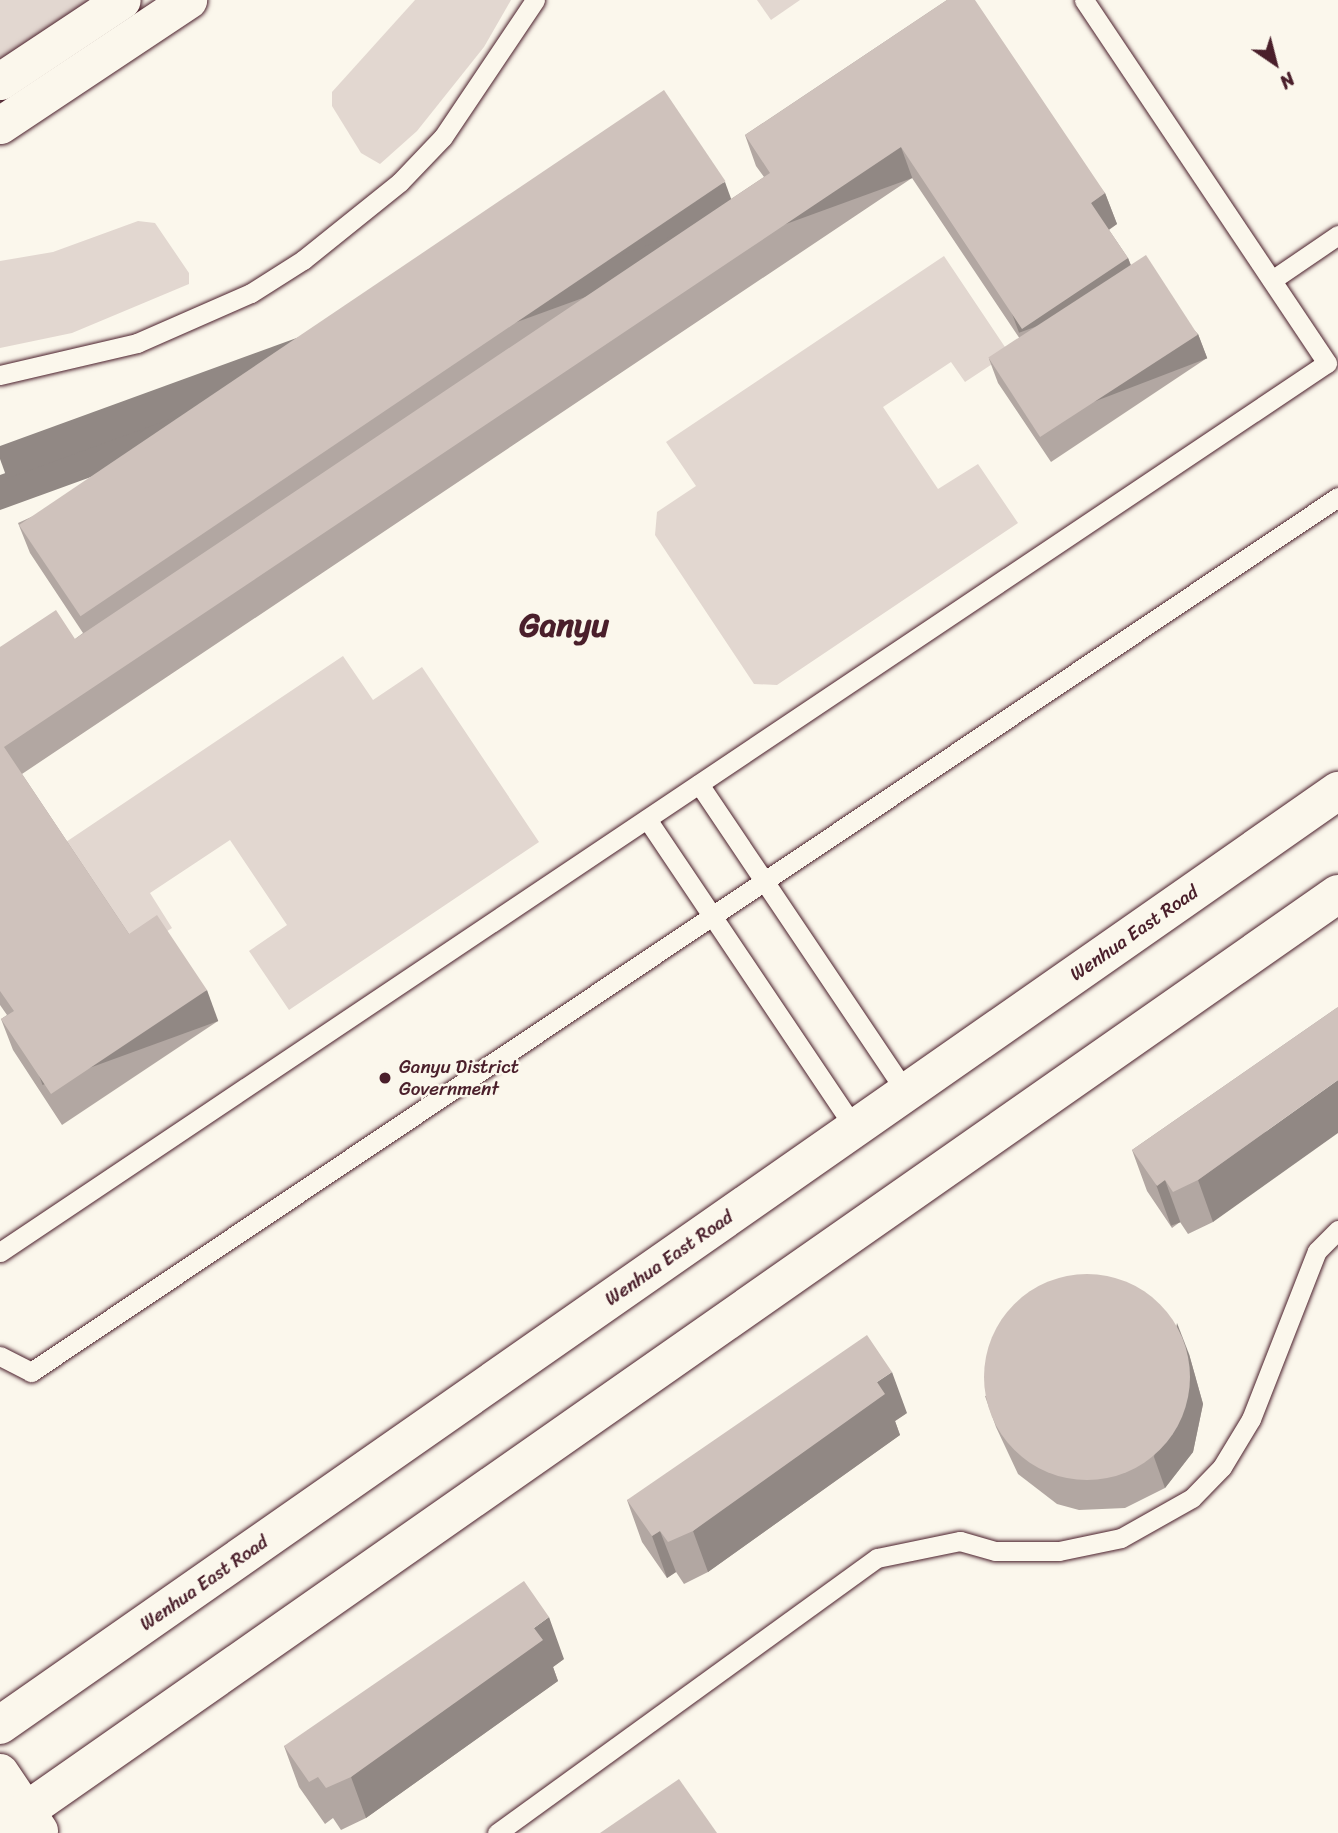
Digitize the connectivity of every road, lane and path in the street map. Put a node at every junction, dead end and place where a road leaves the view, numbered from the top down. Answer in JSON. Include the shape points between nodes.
{"nodes":[{"id":1,"x":122,"y":0,"type":"edge"},
{"id":2,"x":188,"y":0,"type":"edge"},
{"id":3,"x":535,"y":0,"type":"edge"},
{"id":4,"x":1084,"y":0,"type":"edge"},
{"id":5,"x":0,"y":81,"type":"edge"},
{"id":6,"x":0,"y":125,"type":"edge"},
{"id":7,"x":1338,"y":235,"type":"edge"},
{"id":8,"x":1272,"y":280,"type":"junction"},
{"id":9,"x":1333,"y":359,"type":"edge"},
{"id":10,"x":0,"y":375,"type":"edge"},
{"id":11,"x":1338,"y":497,"type":"edge"},
{"id":12,"x":699,"y":784,"type":"junction"},
{"id":13,"x":1338,"y":791,"type":"edge"},
{"id":14,"x":647,"y":818,"type":"junction"},
{"id":15,"x":764,"y":881,"type":"junction"},
{"id":16,"x":1338,"y":894,"type":"edge"},
{"id":17,"x":713,"y":915,"type":"junction"},
{"id":18,"x":906,"y":1092,"type":"junction"},
{"id":19,"x":855,"y":1128,"type":"junction"},
{"id":20,"x":1338,"y":1230,"type":"edge"},
{"id":21,"x":0,"y":1252,"type":"edge"},
{"id":22,"x":0,"y":1356,"type":"edge"},
{"id":23,"x":0,"y":1726,"type":"edge"},
{"id":24,"x":0,"y":1773,"type":"edge"},
{"id":25,"x":22,"y":1824,"type":"edge"},
{"id":26,"x":497,"y":1833,"type":"edge"}],
"edges":[{"from":1,"to":5,"type":"street"},
{"from":2,"to":6,"type":"street"},
{"from":3,"to":10,"type":"lane","via":[[443,137],[354,223],[303,260],[251,293],[137,343]]},
{"from":4,"to":8,"type":"lane"},
{"from":7,"to":8,"type":"lane"},
{"from":8,"to":9,"type":"lane"},
{"from":9,"to":12,"type":"lane"},
{"from":11,"to":15,"type":"lane"},
{"from":12,"to":14,"type":"lane"},
{"from":12,"to":15,"type":"lane"},
{"from":13,"to":18,"type":"main road","name":"Wenhua East Road"},
{"from":14,"to":17,"type":"lane"},
{"from":14,"to":21,"type":"lane"},
{"from":15,"to":17,"type":"lane"},
{"from":15,"to":18,"type":"lane"},
{"from":16,"to":25,"type":"main road"},
{"from":17,"to":19,"type":"lane"},
{"from":17,"to":22,"type":"lane","via":[[32,1372]]},
{"from":18,"to":19,"type":"main road","name":"Wenhua East Road"},
{"from":19,"to":23,"type":"main road","name":"Wenhua East Road"},
{"from":20,"to":26,"type":"lane","via":[[1317,1251],[1251,1419],[1222,1467],[1192,1498],[1121,1538],[1059,1551],[995,1550],[960,1541],[877,1558]]},
{"from":24,"to":25,"type":"main road"}]}
